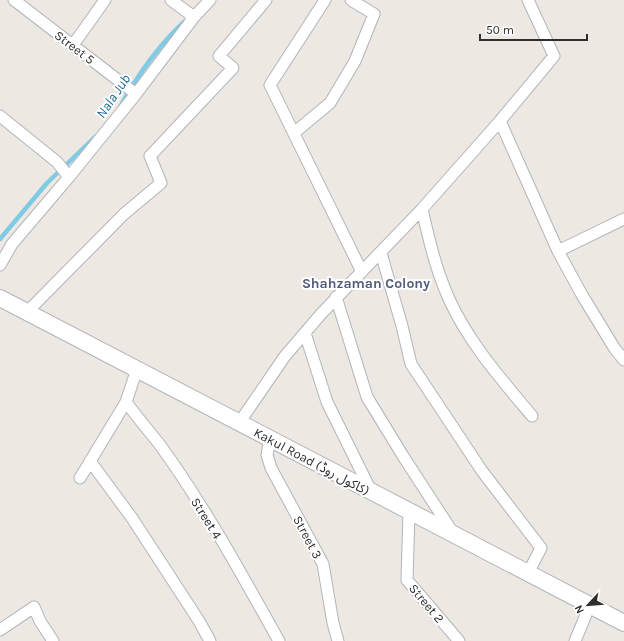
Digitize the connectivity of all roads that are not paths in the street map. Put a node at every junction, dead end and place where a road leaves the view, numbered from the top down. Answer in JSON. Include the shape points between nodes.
{"nodes":[{"id":1,"x":14,"y":0,"type":"edge"},
{"id":2,"x":105,"y":0,"type":"edge"},
{"id":3,"x":171,"y":0,"type":"edge"},
{"id":4,"x":210,"y":0,"type":"edge"},
{"id":5,"x":266,"y":0,"type":"edge"},
{"id":6,"x":325,"y":0,"type":"edge"},
{"id":7,"x":351,"y":0,"type":"edge"},
{"id":8,"x":528,"y":0,"type":"edge"},
{"id":9,"x":194,"y":17,"type":"junction"},
{"id":10,"x":73,"y":45,"type":"junction"},
{"id":11,"x":136,"y":94,"type":"junction"},
{"id":12,"x":0,"y":116,"type":"edge"},
{"id":13,"x":500,"y":121,"type":"junction"},
{"id":14,"x":294,"y":133,"type":"junction"},
{"id":15,"x":69,"y":177,"type":"junction"},
{"id":16,"x":422,"y":209,"type":"junction"},
{"id":17,"x":624,"y":219,"type":"edge"},
{"id":18,"x":558,"y":251,"type":"junction"},
{"id":19,"x":380,"y":253,"type":"junction"},
{"id":20,"x":0,"y":265,"type":"edge"},
{"id":21,"x":362,"y":272,"type":"junction"},
{"id":22,"x":0,"y":298,"type":"edge"},
{"id":23,"x":336,"y":298,"type":"junction"},
{"id":24,"x":27,"y":312,"type":"junction"},
{"id":25,"x":305,"y":333,"type":"junction"},
{"id":26,"x":624,"y":360,"type":"edge"},
{"id":27,"x":137,"y":370,"type":"junction"},
{"id":28,"x":126,"y":402,"type":"junction"},
{"id":29,"x":532,"y":416,"type":"dead end"},
{"id":30,"x":239,"y":423,"type":"junction"},
{"id":31,"x":270,"y":438,"type":"junction"},
{"id":32,"x":90,"y":461,"type":"junction"},
{"id":33,"x":80,"y":478,"type":"dead end"},
{"id":34,"x":372,"y":492,"type":"junction"},
{"id":35,"x":409,"y":512,"type":"junction"},
{"id":36,"x":453,"y":534,"type":"junction"},
{"id":37,"x":528,"y":573,"type":"junction"},
{"id":38,"x":590,"y":605,"type":"junction"},
{"id":39,"x":624,"y":623,"type":"edge"},
{"id":40,"x":0,"y":630,"type":"edge"},
{"id":41,"x":53,"y":641,"type":"edge"},
{"id":42,"x":210,"y":641,"type":"edge"},
{"id":43,"x":279,"y":641,"type":"edge"},
{"id":44,"x":338,"y":641,"type":"edge"},
{"id":45,"x":459,"y":641,"type":"edge"},
{"id":46,"x":575,"y":641,"type":"edge"}],
"edges":[{"from":1,"to":10,"type":"street","name":"Street 5"},
{"from":2,"to":10,"type":"street"},
{"from":3,"to":9,"type":"street"},
{"from":4,"to":9,"type":"street"},
{"from":5,"to":24,"type":"street","via":[[219,56],[233,68],[150,156],[162,182],[124,214]]},
{"from":6,"to":14,"type":"street","via":[[270,85]]},
{"from":7,"to":14,"type":"street","via":[[374,14],[354,61],[330,103]]},
{"from":8,"to":13,"type":"street","via":[[554,56]]},
{"from":9,"to":11,"type":"street"},
{"from":10,"to":11,"type":"street","name":"Street 5"},
{"from":11,"to":15,"type":"street"},
{"from":12,"to":15,"type":"street","via":[[57,162]]},
{"from":13,"to":16,"type":"street"},
{"from":13,"to":18,"type":"street"},
{"from":14,"to":21,"type":"street"},
{"from":15,"to":20,"type":"street","via":[[12,244]]},
{"from":16,"to":19,"type":"street"},
{"from":16,"to":29,"type":"street","via":[[435,264],[463,327],[482,355]]},
{"from":17,"to":18,"type":"street"},
{"from":18,"to":26,"type":"street","via":[[607,336]]},
{"from":19,"to":21,"type":"street"},
{"from":19,"to":37,"type":"street","via":[[411,364],[482,470],[541,548]]},
{"from":21,"to":23,"type":"street"},
{"from":22,"to":24,"type":"main road","name":"Kakul Road (کاکول روڈ)"},
{"from":23,"to":25,"type":"street"},
{"from":23,"to":36,"type":"street","via":[[367,397]]},
{"from":24,"to":27,"type":"main road","name":"Kakul Road (کاکول روڈ)"},
{"from":25,"to":30,"type":"street","via":[[284,356]]},
{"from":25,"to":34,"type":"street","via":[[327,402]]},
{"from":27,"to":28,"type":"street"},
{"from":27,"to":30,"type":"main road","name":"Kakul Road (کاکول روڈ)"},
{"from":28,"to":32,"type":"street"},
{"from":28,"to":43,"type":"street","name":"Street 4","via":[[160,446],[238,566]]},
{"from":30,"to":31,"type":"main road","name":"Kakul Road (کاکول روڈ)"},
{"from":31,"to":34,"type":"main road","name":"Kakul Road (کاکول روڈ)"},
{"from":31,"to":44,"type":"street","name":"Street 3","via":[[267,455],[271,468],[323,564]]},
{"from":32,"to":33,"type":"street"},
{"from":32,"to":42,"type":"street","via":[[132,518]]},
{"from":34,"to":35,"type":"main road","name":"Kakul Road (کاکول روڈ)"},
{"from":35,"to":36,"type":"main road","name":"Kakul Road (کاکول روڈ)"},
{"from":35,"to":45,"type":"street","name":"Street 2","via":[[407,580]]},
{"from":36,"to":37,"type":"main road","name":"Kakul Road (کاکول روڈ)"},
{"from":37,"to":38,"type":"main road","name":"Kakul Road (کاکول روڈ)"},
{"from":38,"to":39,"type":"main road","name":"Kakul Road (کاکول روڈ)"},
{"from":38,"to":46,"type":"street"},
{"from":40,"to":41,"type":"street","via":[[34,607]]}]}
